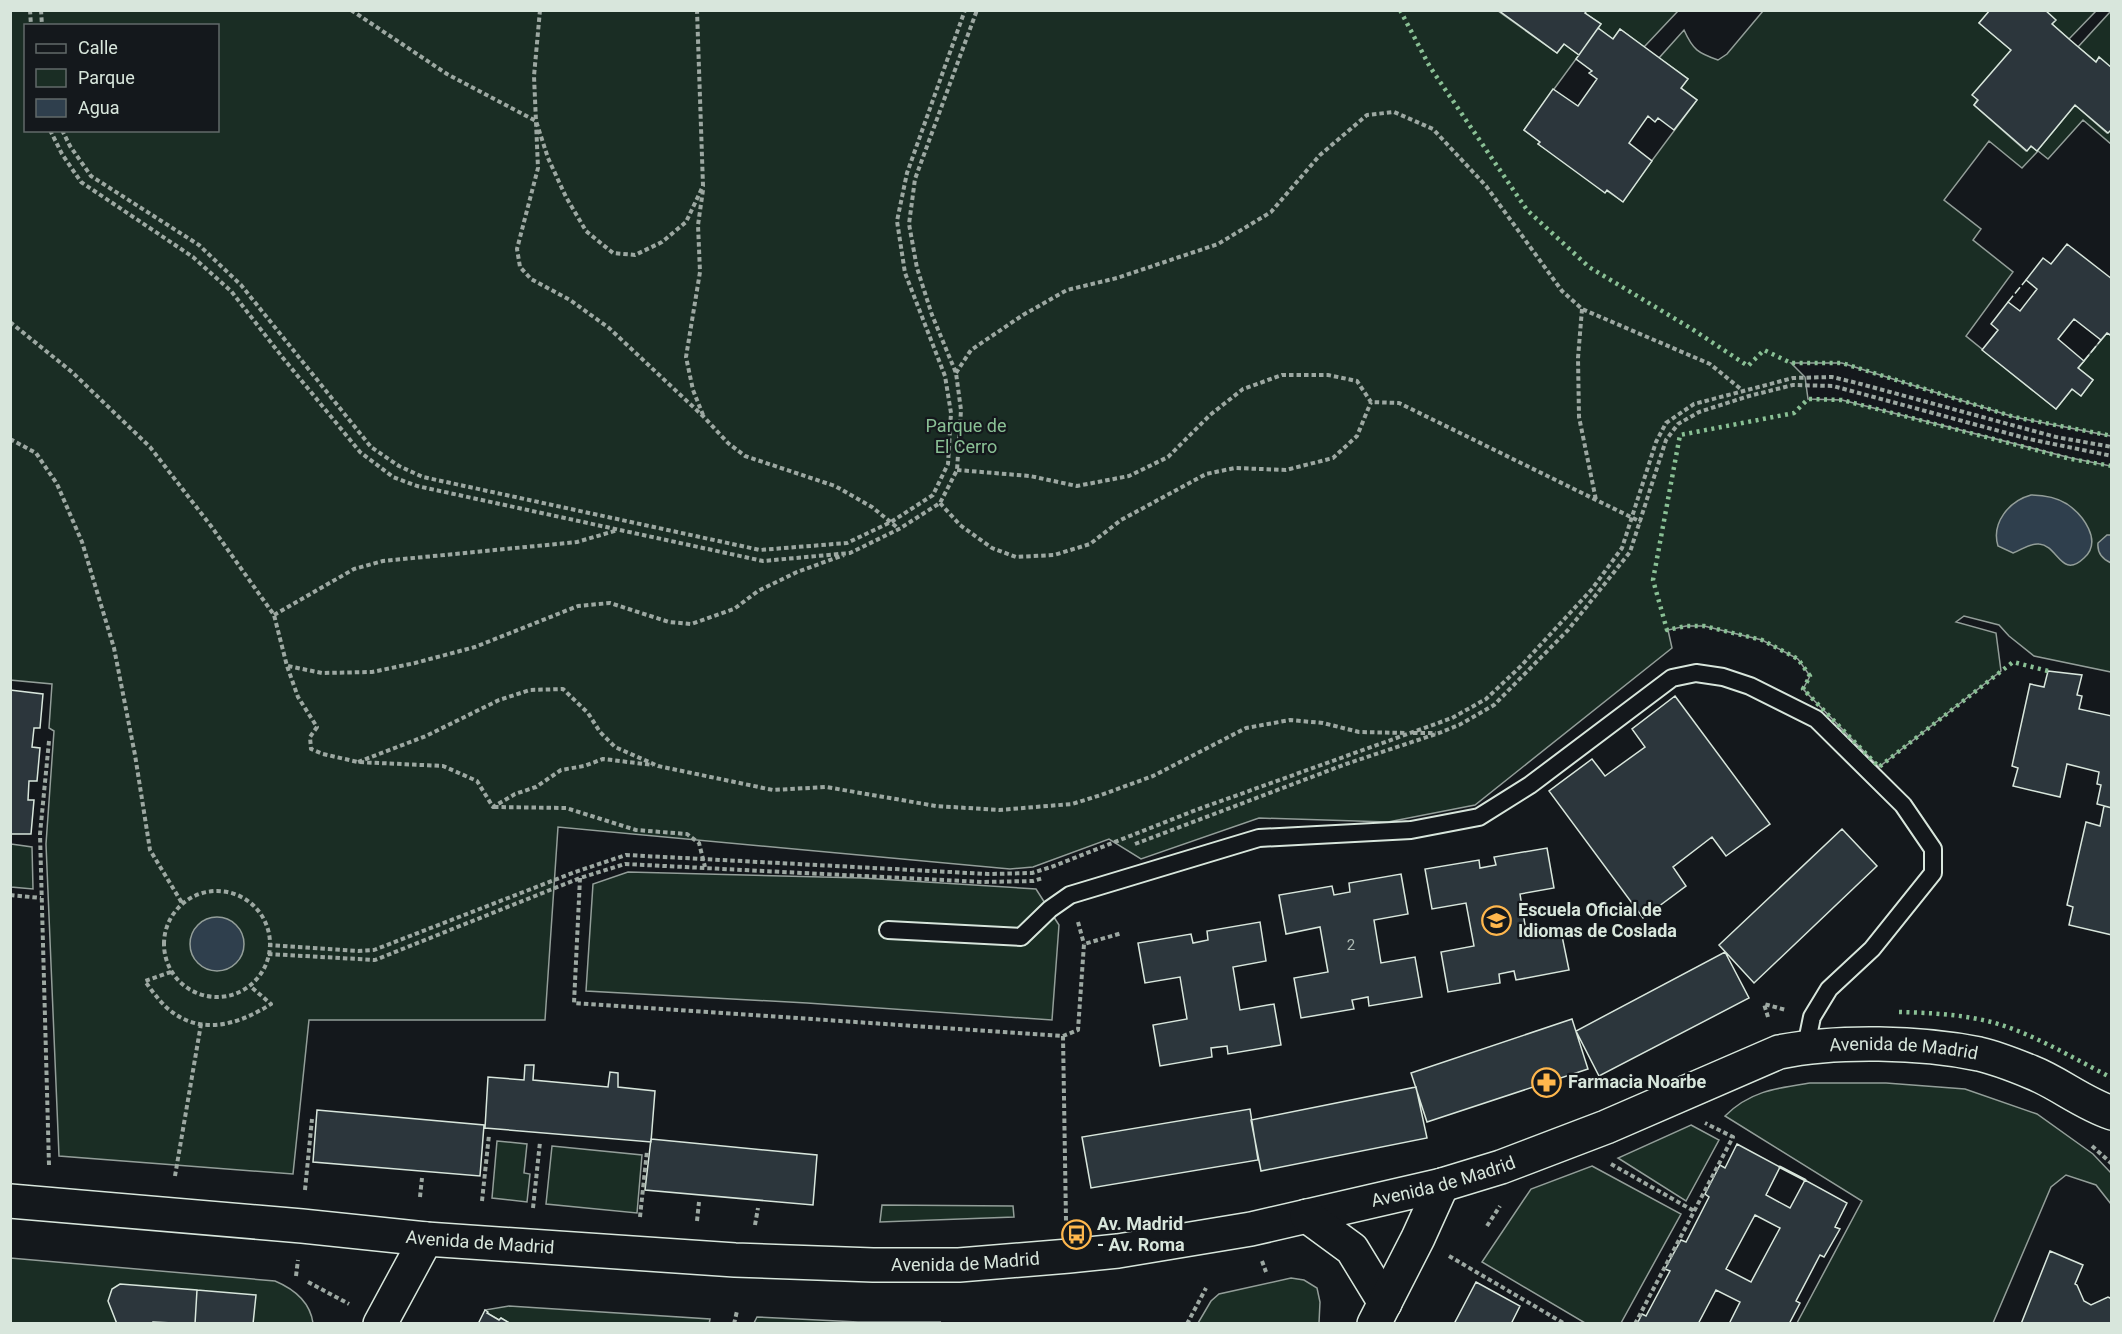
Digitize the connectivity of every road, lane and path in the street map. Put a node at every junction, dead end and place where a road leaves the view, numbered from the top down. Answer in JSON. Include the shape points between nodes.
{"nodes":[{"id":1,"x":351,"y":10,"type":"edge"},
{"id":2,"x":540,"y":10,"type":"edge"},
{"id":3,"x":697,"y":10,"type":"edge"},
{"id":4,"x":965,"y":10,"type":"edge"},
{"id":5,"x":978,"y":10,"type":"edge"},
{"id":6,"x":536,"y":121,"type":"junction"},
{"id":7,"x":51,"y":132,"type":"edge"},
{"id":8,"x":63,"y":132,"type":"edge"},
{"id":9,"x":703,"y":186,"type":"junction"},
{"id":10,"x":1582,"y":309,"type":"junction"},
{"id":11,"x":10,"y":322,"type":"edge"},
{"id":12,"x":956,"y":373,"type":"junction"},
{"id":13,"x":1742,"y":390,"type":"junction"},
{"id":14,"x":1749,"y":396,"type":"junction"},
{"id":15,"x":1371,"y":402,"type":"junction"},
{"id":16,"x":704,"y":417,"type":"junction"},
{"id":17,"x":10,"y":439,"type":"edge"},
{"id":18,"x":2112,"y":447,"type":"edge"},
{"id":19,"x":2112,"y":456,"type":"edge"},
{"id":20,"x":957,"y":470,"type":"junction"},
{"id":21,"x":1596,"y":500,"type":"junction"},
{"id":22,"x":940,"y":503,"type":"junction"},
{"id":23,"x":1632,"y":517,"type":"junction"},
{"id":24,"x":891,"y":522,"type":"junction"},
{"id":25,"x":1641,"y":522,"type":"junction"},
{"id":26,"x":899,"y":529,"type":"junction"},
{"id":27,"x":619,"y":530,"type":"junction"},
{"id":28,"x":850,"y":553,"type":"junction"},
{"id":29,"x":274,"y":615,"type":"junction"},
{"id":30,"x":287,"y":666,"type":"junction"},
{"id":31,"x":1409,"y":733,"type":"junction"},
{"id":32,"x":1439,"y":733,"type":"junction"},
{"id":33,"x":49,"y":741,"type":"dead end"},
{"id":34,"x":358,"y":762,"type":"junction"},
{"id":35,"x":658,"y":766,"type":"junction"},
{"id":36,"x":493,"y":807,"type":"junction"},
{"id":37,"x":1127,"y":847,"type":"dead end"},
{"id":38,"x":703,"y":859,"type":"junction"},
{"id":39,"x":705,"y":867,"type":"junction"},
{"id":40,"x":1051,"y":876,"type":"dead end"},
{"id":41,"x":580,"y":878,"type":"junction"},
{"id":42,"x":10,"y":895,"type":"edge"},
{"id":43,"x":41,"y":898,"type":"junction"},
{"id":44,"x":182,"y":903,"type":"junction"},
{"id":45,"x":888,"y":930,"type":"dead end"},
{"id":46,"x":1122,"y":933,"type":"dead end"},
{"id":47,"x":268,"y":945,"type":"junction"},
{"id":48,"x":268,"y":954,"type":"junction"},
{"id":49,"x":171,"y":972,"type":"junction"},
{"id":50,"x":250,"y":986,"type":"junction"},
{"id":51,"x":201,"y":1024,"type":"junction"},
{"id":52,"x":1063,"y":1036,"type":"junction"},
{"id":53,"x":1806,"y":1046,"type":"junction"},
{"id":54,"x":1695,"y":1118,"type":"dead end"},
{"id":55,"x":312,"y":1119,"type":"dead end"},
{"id":56,"x":2100,"y":1122,"type":"edge"},
{"id":57,"x":489,"y":1135,"type":"dead end"},
{"id":58,"x":540,"y":1142,"type":"dead end"},
{"id":59,"x":647,"y":1150,"type":"dead end"},
{"id":60,"x":1609,"y":1163,"type":"dead end"},
{"id":61,"x":2112,"y":1164,"type":"edge"},
{"id":62,"x":50,"y":1165,"type":"dead end"},
{"id":63,"x":175,"y":1176,"type":"dead end"},
{"id":64,"x":422,"y":1178,"type":"dead end"},
{"id":65,"x":1442,"y":1185,"type":"junction"},
{"id":66,"x":306,"y":1189,"type":"dead end"},
{"id":67,"x":420,"y":1197,"type":"dead end"},
{"id":68,"x":10,"y":1201,"type":"edge"},
{"id":69,"x":482,"y":1202,"type":"dead end"},
{"id":70,"x":699,"y":1202,"type":"dead end"},
{"id":71,"x":533,"y":1208,"type":"dead end"},
{"id":72,"x":758,"y":1208,"type":"dead end"},
{"id":73,"x":1694,"y":1212,"type":"junction"},
{"id":74,"x":1308,"y":1216,"type":"junction"},
{"id":75,"x":640,"y":1217,"type":"dead end"},
{"id":76,"x":697,"y":1221,"type":"dead end"},
{"id":77,"x":1066,"y":1222,"type":"dead end"},
{"id":78,"x":755,"y":1225,"type":"dead end"},
{"id":79,"x":426,"y":1239,"type":"junction"},
{"id":80,"x":1466,"y":1267,"type":"dead end"},
{"id":81,"x":1206,"y":1288,"type":"dead end"},
{"id":82,"x":738,"y":1311,"type":"dead end"},
{"id":83,"x":1379,"y":1313,"type":"edge"},
{"id":84,"x":380,"y":1323,"type":"edge"},
{"id":85,"x":734,"y":1323,"type":"edge"},
{"id":86,"x":1187,"y":1323,"type":"edge"},
{"id":87,"x":1565,"y":1323,"type":"edge"},
{"id":88,"x":1635,"y":1323,"type":"edge"}],
"edges":[{"from":1,"to":6,"type":"path","via":[[447,74]]},
{"from":2,"to":6,"type":"path","via":[[534,76]]},
{"from":3,"to":9,"type":"path"},
{"from":4,"to":24,"type":"path","via":[[907,173],[897,221],[905,273],[945,376],[951,413],[948,464],[933,495]]},
{"from":5,"to":12,"type":"path","via":[[915,179],[909,224],[917,268]]},
{"from":6,"to":9,"type":"path","via":[[566,197],[586,231],[613,252],[635,255],[662,242],[686,222]]},
{"from":6,"to":16,"type":"path","via":[[538,168],[517,249],[520,267],[531,279],[609,328]]},
{"from":7,"to":27,"type":"path","via":[[81,182],[193,257],[231,291],[360,452],[393,477],[417,486]]},
{"from":8,"to":24,"type":"path","via":[[91,176],[198,245],[241,285],[370,447],[399,466],[423,477],[760,550],[847,543]]},
{"from":9,"to":16,"type":"path","via":[[698,225],[700,272],[686,357]]},
{"from":10,"to":12,"type":"path","via":[[1562,291],[1486,186],[1433,129],[1394,112],[1367,115],[1320,155],[1271,212],[1218,244],[1117,278],[1067,290],[971,350]]},
{"from":10,"to":13,"type":"path","via":[[1710,364]]},
{"from":10,"to":21,"type":"path","via":[[1579,417]]},
{"from":11,"to":29,"type":"path","via":[[72,372],[150,447]]},
{"from":12,"to":20,"type":"path","via":[[961,410]]},
{"from":13,"to":14,"type":"path"},
{"from":13,"to":18,"type":"path","via":[[1793,378],[1832,377],[2056,437]]},
{"from":13,"to":23,"type":"path","via":[[1694,404],[1666,423]]},
{"from":14,"to":19,"type":"path","via":[[1793,385],[1833,386],[2029,439]]},
{"from":14,"to":25,"type":"path","via":[[1699,412],[1678,424],[1666,440]]},
{"from":15,"to":20,"type":"path","via":[[1357,381],[1328,375],[1282,375],[1243,389],[1168,457],[1129,476],[1077,486],[1030,476]]},
{"from":15,"to":21,"type":"path","via":[[1399,403]]},
{"from":15,"to":22,"type":"path","via":[[1358,436],[1333,458],[1286,470],[1235,468],[1206,474],[1121,520],[1090,544],[1054,555],[1016,557],[992,548],[960,525]]},
{"from":16,"to":24,"type":"path","via":[[745,456],[835,486]]},
{"from":17,"to":44,"type":"path","via":[[36,453],[57,484],[82,542],[114,648],[150,850]]},
{"from":20,"to":22,"type":"path"},
{"from":21,"to":23,"type":"path"},
{"from":22,"to":26,"type":"path"},
{"from":23,"to":25,"type":"path"},
{"from":23,"to":31,"type":"path","via":[[1622,548],[1592,589],[1521,666],[1486,699],[1452,718]]},
{"from":24,"to":26,"type":"path"},
{"from":25,"to":32,"type":"path","via":[[1630,552],[1568,630],[1494,705]]},
{"from":26,"to":28,"type":"path"},
{"from":27,"to":28,"type":"path","via":[[763,561]]},
{"from":27,"to":29,"type":"path","via":[[577,542],[383,561],[354,569]]},
{"from":28,"to":30,"type":"path","via":[[797,572],[758,591],[734,609],[691,624],[669,622],[610,603],[578,606],[475,646],[416,663],[372,672],[322,673]]},
{"from":29,"to":30,"type":"path"},
{"from":30,"to":34,"type":"path","via":[[298,697],[317,727],[310,737],[311,749]]},
{"from":31,"to":32,"type":"path"},
{"from":31,"to":35,"type":"path","via":[[1359,732],[1290,720],[1246,728],[1153,776],[1101,795],[1072,804],[999,810],[936,806],[826,787],[773,790]]},
{"from":31,"to":38,"type":"path","via":[[1032,873]]},
{"from":32,"to":37,"type":"path"},
{"from":33,"to":43,"type":"path","via":[[40,834]]},
{"from":34,"to":35,"type":"path","via":[[426,736],[499,700],[530,690],[563,689],[615,747]]},
{"from":34,"to":36,"type":"path","via":[[443,766],[477,781]]},
{"from":35,"to":36,"type":"path","via":[[603,759],[561,770]]},
{"from":36,"to":38,"type":"path","via":[[566,808],[636,830],[687,834],[699,843]]},
{"from":38,"to":39,"type":"path"},
{"from":38,"to":47,"type":"path","via":[[626,855],[374,950]]},
{"from":39,"to":40,"type":"path","via":[[982,882],[1033,881]]},
{"from":39,"to":41,"type":"path","via":[[625,864]]},
{"from":41,"to":48,"type":"path","via":[[375,960]]},
{"from":41,"to":52,"type":"path","via":[[574,1003]]},
{"from":42,"to":43,"type":"path"},
{"from":43,"to":62,"type":"path"},
{"from":44,"to":47,"type":"path","via":[[199,894],[220,891],[242,897],[256,908],[268,931]]},
{"from":44,"to":49,"type":"path","via":[[167,924],[164,945]]},
{"from":45,"to":53,"type":"lane","via":[[1021,937],[1070,895],[1259,838],[1411,830],[1479,818],[1530,785],[1672,678],[1696,673],[1750,686],[1816,719],[1903,806],[1933,849],[1933,873],[1872,949],[1829,989],[1812,1017]]},
{"from":46,"to":52,"type":"path","via":[[1084,944],[1078,1030]]},
{"from":47,"to":48,"type":"path"},
{"from":48,"to":50,"type":"path","via":[[261,974]]},
{"from":49,"to":50,"type":"path","via":[[186,988],[211,997],[233,995]]},
{"from":49,"to":51,"type":"path","via":[[145,981],[167,1008]]},
{"from":50,"to":51,"type":"path","via":[[271,1004],[228,1025]]},
{"from":51,"to":63,"type":"path"},
{"from":52,"to":77,"type":"path"},
{"from":53,"to":56,"type":"street","name":"Avenida de Madrid","via":[[1899,1044],[1980,1054],[2033,1073]]},
{"from":53,"to":65,"type":"street","name":"Avenida de Madrid","via":[[1779,1052],[1606,1127]]},
{"from":54,"to":73,"type":"path","via":[[1733,1137]]},
{"from":55,"to":66,"type":"path"},
{"from":56,"to":61,"type":"path"},
{"from":57,"to":69,"type":"path"},
{"from":58,"to":71,"type":"path"},
{"from":59,"to":75,"type":"path"},
{"from":60,"to":73,"type":"path"},
{"from":64,"to":67,"type":"path"},
{"from":65,"to":74,"type":"street","name":"Avenida de Madrid"},
{"from":65,"to":83,"type":"street"},
{"from":68,"to":79,"type":"street","name":"Avenida de Madrid"},
{"from":70,"to":76,"type":"path"},
{"from":72,"to":78,"type":"path"},
{"from":73,"to":88,"type":"path"},
{"from":74,"to":79,"type":"street","name":"Avenida de Madrid","via":[[1118,1251],[959,1265],[735,1260]]},
{"from":74,"to":83,"type":"street","via":[[1352,1249]]},
{"from":79,"to":84,"type":"street"},
{"from":80,"to":87,"type":"path"},
{"from":81,"to":86,"type":"path"},
{"from":82,"to":85,"type":"path"}]}
